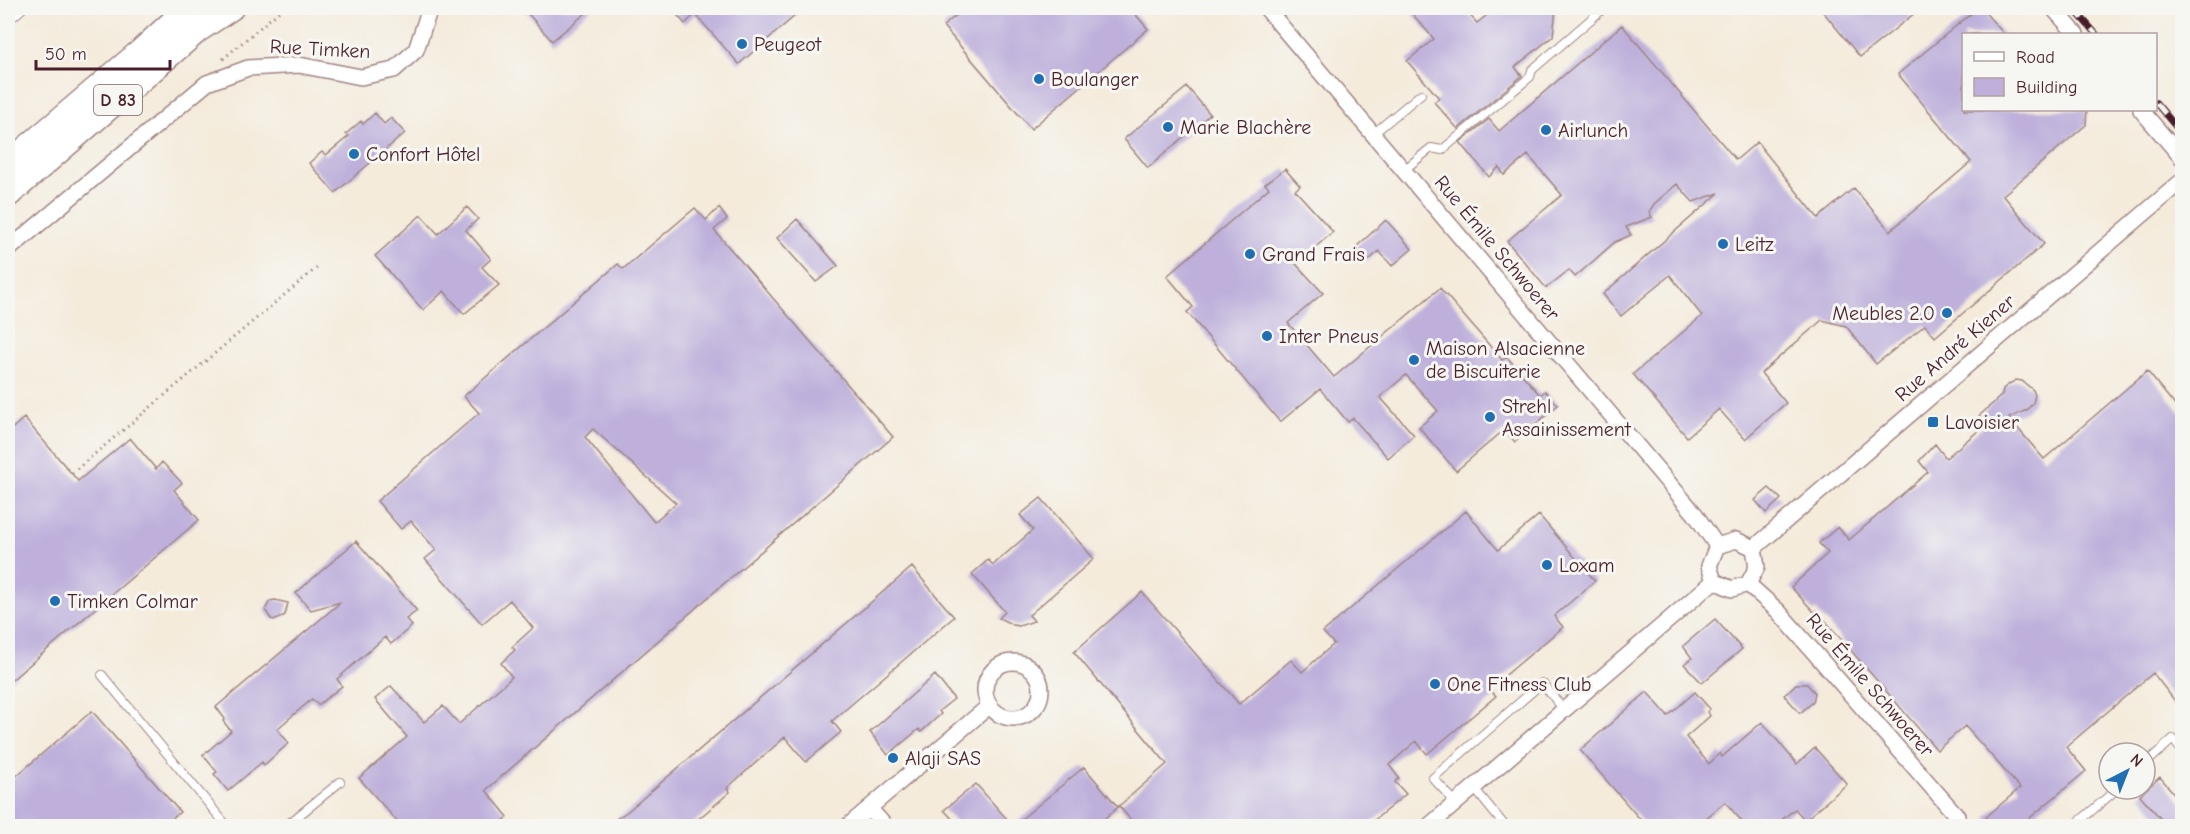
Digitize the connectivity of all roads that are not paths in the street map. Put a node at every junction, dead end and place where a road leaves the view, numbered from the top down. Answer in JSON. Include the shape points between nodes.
{"nodes":[{"id":1,"x":23,"y":8,"type":"edge"},
{"id":2,"x":188,"y":8,"type":"edge"},
{"id":3,"x":231,"y":8,"type":"edge"},
{"id":4,"x":430,"y":8,"type":"edge"},
{"id":5,"x":1266,"y":8,"type":"edge"},
{"id":6,"x":1604,"y":8,"type":"edge"},
{"id":7,"x":2053,"y":8,"type":"edge"},
{"id":8,"x":8,"y":21,"type":"edge"},
{"id":9,"x":2075,"y":33,"type":"edge"},
{"id":10,"x":1421,"y":94,"type":"dead end"},
{"id":11,"x":2142,"y":111,"type":"edge"},
{"id":12,"x":1373,"y":134,"type":"junction"},
{"id":13,"x":2182,"y":158,"type":"edge"},
{"id":14,"x":8,"y":164,"type":"edge"},
{"id":15,"x":1404,"y":170,"type":"junction"},
{"id":16,"x":2182,"y":181,"type":"edge"},
{"id":17,"x":8,"y":195,"type":"edge"},
{"id":18,"x":8,"y":250,"type":"edge"},
{"id":19,"x":1717,"y":546,"type":"junction"},
{"id":20,"x":1754,"y":548,"type":"junction"},
{"id":21,"x":1714,"y":581,"type":"junction"},
{"id":22,"x":1748,"y":584,"type":"junction"},
{"id":23,"x":102,"y":675,"type":"dead end"},
{"id":24,"x":990,"y":706,"type":"dead end"},
{"id":25,"x":1565,"y":711,"type":"junction"},
{"id":26,"x":2182,"y":751,"type":"edge"},
{"id":27,"x":2157,"y":753,"type":"edge"},
{"id":28,"x":340,"y":782,"type":"dead end"},
{"id":29,"x":1474,"y":788,"type":"junction"},
{"id":30,"x":2103,"y":801,"type":"edge"},
{"id":31,"x":1457,"y":803,"type":"junction"},
{"id":32,"x":869,"y":808,"type":"junction"},
{"id":33,"x":1961,"y":821,"type":"edge"},
{"id":34,"x":227,"y":826,"type":"edge"},
{"id":35,"x":285,"y":826,"type":"edge"},
{"id":36,"x":848,"y":826,"type":"edge"},
{"id":37,"x":885,"y":826,"type":"edge"},
{"id":38,"x":1429,"y":826,"type":"edge"},
{"id":39,"x":1505,"y":826,"type":"edge"},
{"id":40,"x":2074,"y":826,"type":"edge"}],
"edges":[{"from":1,"to":8,"type":"lane"},
{"from":2,"to":14,"type":"main road","number":"D 83"},
{"from":3,"to":17,"type":"main road","number":"D 83","via":[[198,30]]},
{"from":4,"to":18,"type":"street","name":"Rue Timken","via":[[416,50],[394,70],[361,76],[299,65],[248,68],[207,83]]},
{"from":5,"to":12,"type":"street","name":"Rue Émile Schwoerer"},
{"from":6,"to":15,"type":"lane","via":[[1532,70],[1530,77],[1442,150],[1431,148]]},
{"from":7,"to":9,"type":"street"},
{"from":10,"to":12,"type":"lane"},
{"from":11,"to":13,"type":"street"},
{"from":12,"to":15,"type":"street","name":"Rue Émile Schwoerer"},
{"from":15,"to":19,"type":"street","name":"Rue Émile Schwoerer","via":[[1695,514]]},
{"from":16,"to":20,"type":"street","name":"Rue André Kiener"},
{"from":19,"to":20,"type":"street","via":[[1736,540]]},
{"from":19,"to":21,"type":"street","via":[[1709,566]]},
{"from":20,"to":22,"type":"street","via":[[1757,567]]},
{"from":21,"to":22,"type":"street","via":[[1732,589]]},
{"from":21,"to":25,"type":"street"},
{"from":22,"to":33,"type":"street","name":"Rue Émile Schwoerer","via":[[1778,611]]},
{"from":23,"to":34,"type":"lane"},
{"from":24,"to":32,"type":"street"},
{"from":25,"to":29,"type":"street"},
{"from":25,"to":31,"type":"lane","via":[[1542,683],[1433,778]]},
{"from":26,"to":27,"type":"lane","via":[[2173,739]]},
{"from":28,"to":35,"type":"lane"},
{"from":29,"to":31,"type":"street"},
{"from":29,"to":39,"type":"lane"},
{"from":30,"to":40,"type":"lane"},
{"from":31,"to":38,"type":"street"},
{"from":32,"to":36,"type":"street"},
{"from":32,"to":37,"type":"street"}]}
